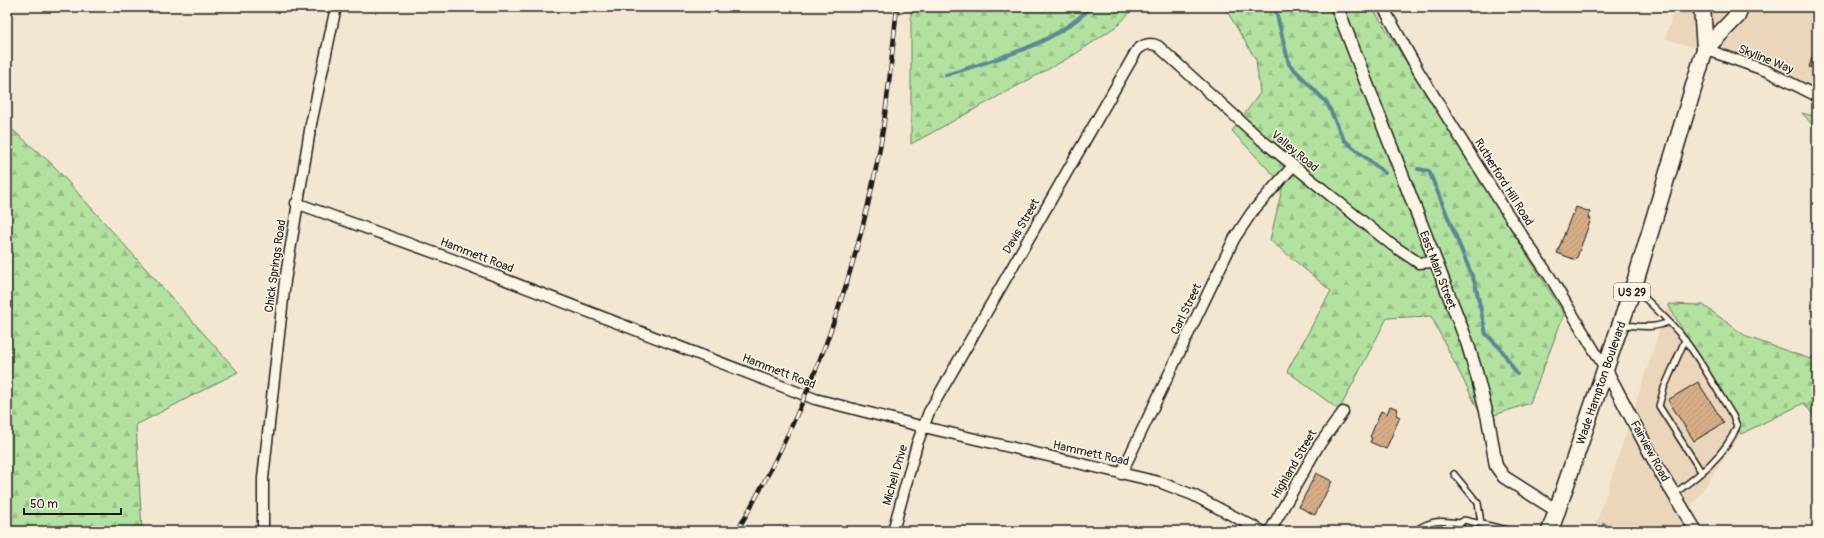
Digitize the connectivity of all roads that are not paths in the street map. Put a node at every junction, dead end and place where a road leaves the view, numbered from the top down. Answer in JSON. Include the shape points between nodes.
{"nodes":[{"id":1,"x":336,"y":7,"type":"edge"},
{"id":2,"x":1338,"y":7,"type":"edge"},
{"id":3,"x":1383,"y":7,"type":"edge"},
{"id":4,"x":1702,"y":7,"type":"edge"},
{"id":5,"x":1740,"y":7,"type":"edge"},
{"id":6,"x":1148,"y":44,"type":"joint"},
{"id":7,"x":1705,"y":49,"type":"junction"},
{"id":8,"x":1817,"y":96,"type":"edge"},
{"id":9,"x":1292,"y":167,"type":"junction"},
{"id":10,"x":296,"y":203,"type":"junction"},
{"id":11,"x":1435,"y":262,"type":"junction"},
{"id":12,"x":1634,"y":288,"type":"junction"},
{"id":13,"x":1668,"y":322,"type":"junction"},
{"id":14,"x":1621,"y":324,"type":"junction"},
{"id":15,"x":1685,"y":340,"type":"junction"},
{"id":16,"x":1606,"y":370,"type":"junction"},
{"id":17,"x":1343,"y":412,"type":"dead end"},
{"id":18,"x":924,"y":427,"type":"junction"},
{"id":19,"x":1702,"y":473,"type":"junction"},
{"id":20,"x":1121,"y":474,"type":"junction"},
{"id":21,"x":1454,"y":474,"type":"dead end"},
{"id":22,"x":1674,"y":494,"type":"junction"},
{"id":23,"x":1556,"y":510,"type":"junction"},
{"id":24,"x":1460,"y":523,"type":"junction"},
{"id":25,"x":1481,"y":523,"type":"junction"},
{"id":26,"x":263,"y":531,"type":"edge"},
{"id":27,"x":893,"y":531,"type":"edge"},
{"id":28,"x":1262,"y":531,"type":"edge"},
{"id":29,"x":1270,"y":531,"type":"edge"},
{"id":30,"x":1415,"y":531,"type":"edge"},
{"id":31,"x":1465,"y":531,"type":"edge"},
{"id":32,"x":1512,"y":531,"type":"edge"},
{"id":33,"x":1550,"y":531,"type":"edge"},
{"id":34,"x":1696,"y":531,"type":"edge"}],
"edges":[{"from":1,"to":10,"type":"street","name":"Chick Springs Road","via":[[310,124]]},
{"from":2,"to":11,"type":"street","name":"East Main Street"},
{"from":3,"to":16,"type":"street","name":"Rutherford Hill Road","via":[[1419,72],[1552,280]]},
{"from":4,"to":7,"type":"main road","name":"Wade Hampton Boulevard","number":"US 29"},
{"from":5,"to":7,"type":"main road","name":"Wade Hampton Boulevard","number":"US 29","via":[[1737,16]]},
{"from":6,"to":9,"type":"street","name":"Valley Road","via":[[1158,46]]},
{"from":6,"to":18,"type":"street","name":"Davis Street","via":[[1137,50],[929,412]]},
{"from":7,"to":8,"type":"street","name":"Skyline Way","via":[[1767,71]]},
{"from":7,"to":12,"type":"main road","name":"Wade Hampton Boulevard","number":"US 29"},
{"from":9,"to":11,"type":"street","name":"Valley Road","via":[[1392,246],[1419,263]]},
{"from":9,"to":20,"type":"street","name":"Carl Street","via":[[1252,212],[1234,239]]},
{"from":10,"to":18,"type":"street","name":"Hammett Road","via":[[449,258],[815,399]]},
{"from":10,"to":26,"type":"street","name":"Chick Springs Road","via":[[263,478]]},
{"from":11,"to":23,"type":"street","name":"East Main Street","via":[[1476,372],[1496,466],[1504,477]]},
{"from":12,"to":13,"type":"lane"},
{"from":12,"to":14,"type":"main road","name":"Wade Hampton Boulevard","number":"US 29"},
{"from":13,"to":14,"type":"lane","via":[[1650,327]]},
{"from":13,"to":15,"type":"lane"},
{"from":14,"to":16,"type":"main road","name":"Wade Hampton Boulevard","number":"US 29"},
{"from":15,"to":19,"type":"lane","via":[[1659,406]]},
{"from":15,"to":19,"type":"lane","via":[[1737,426],[1732,438]]},
{"from":16,"to":22,"type":"street","name":"Fairview Road"},
{"from":16,"to":23,"type":"main road","name":"Wade Hampton Boulevard","number":"US 29"},
{"from":17,"to":29,"type":"street","name":"Highland Street","via":[[1317,448]]},
{"from":18,"to":20,"type":"street","name":"Hammett Road"},
{"from":18,"to":27,"type":"street","name":"Michell Drive"},
{"from":19,"to":22,"type":"lane"},
{"from":20,"to":28,"type":"street","name":"Hammett Road","via":[[1176,488]]},
{"from":21,"to":25,"type":"lane","via":[[1478,503]]},
{"from":22,"to":34,"type":"street","name":"Fairview Road"},
{"from":23,"to":33,"type":"main road","name":"Wade Hampton Boulevard","number":"US 29"},
{"from":24,"to":25,"type":"lane","via":[[1464,520]]},
{"from":24,"to":30,"type":"lane","via":[[1429,522]]},
{"from":24,"to":31,"type":"lane"},
{"from":25,"to":32,"type":"lane"}]}
